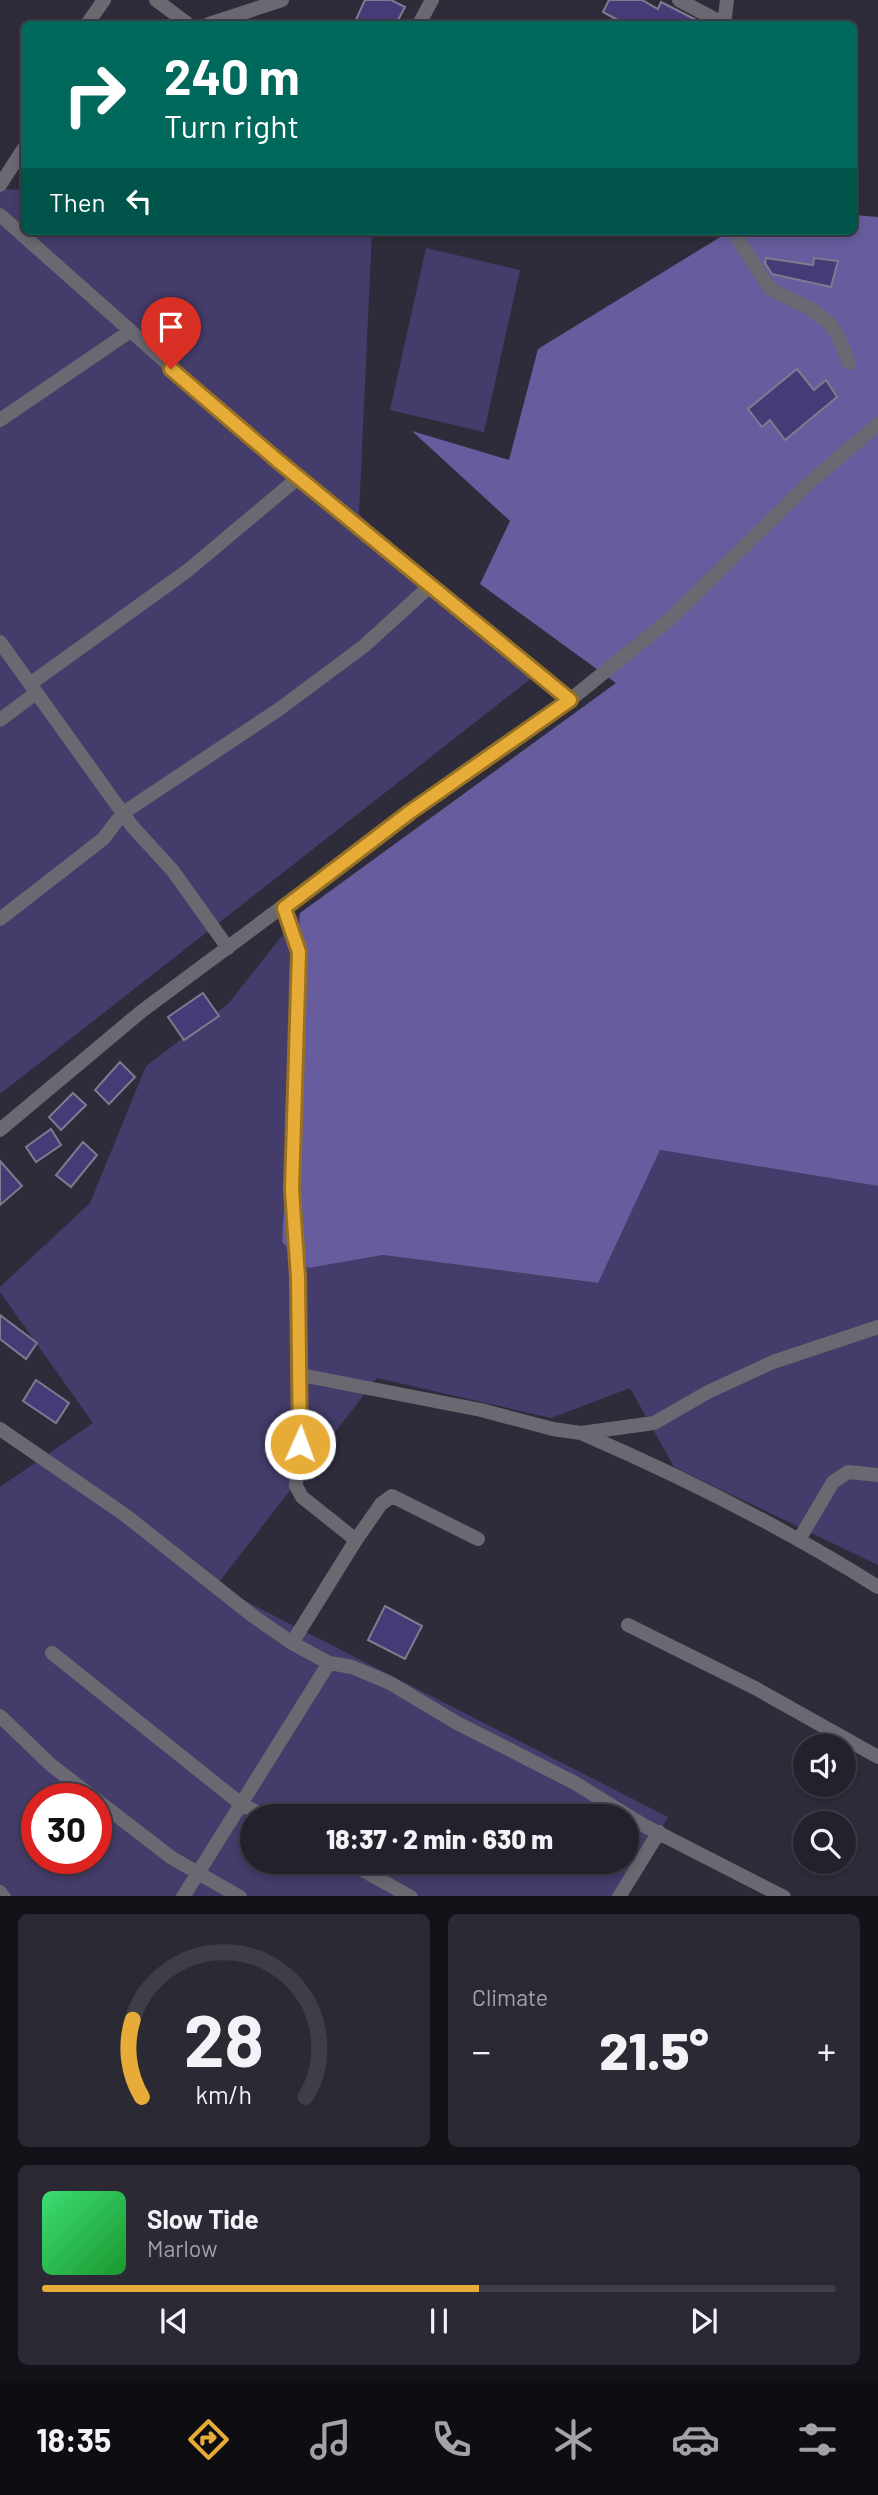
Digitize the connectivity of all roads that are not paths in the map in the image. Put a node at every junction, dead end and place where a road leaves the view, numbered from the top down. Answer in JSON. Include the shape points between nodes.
{"nodes":[{"id":1,"x":104,"y":0,"type":"edge"},
{"id":2,"x":156,"y":0,"type":"edge"},
{"id":3,"x":282,"y":0,"type":"edge"},
{"id":4,"x":432,"y":0,"type":"edge"},
{"id":5,"x":679,"y":0,"type":"edge"},
{"id":6,"x":727,"y":0,"type":"edge"},
{"id":7,"x":88,"y":21,"type":"edge"},
{"id":8,"x":184,"y":21,"type":"edge"},
{"id":9,"x":218,"y":21,"type":"edge"},
{"id":10,"x":421,"y":21,"type":"edge"},
{"id":11,"x":718,"y":21,"type":"edge"},
{"id":12,"x":724,"y":21,"type":"edge"},
{"id":13,"x":21,"y":153,"type":"edge"},
{"id":14,"x":0,"y":185,"type":"edge"},
{"id":15,"x":0,"y":215,"type":"edge"},
{"id":16,"x":21,"y":234,"type":"edge"},
{"id":17,"x":22,"y":235,"type":"edge"},
{"id":18,"x":736,"y":235,"type":"edge"},
{"id":19,"x":129,"y":332,"type":"junction"},
{"id":20,"x":849,"y":363,"type":"dead end"},
{"id":21,"x":0,"y":420,"type":"edge"},
{"id":22,"x":878,"y":424,"type":"edge"},
{"id":23,"x":298,"y":478,"type":"junction"},
{"id":24,"x":430,"y":586,"type":"junction"},
{"id":25,"x":0,"y":642,"type":"edge"},
{"id":26,"x":33,"y":689,"type":"junction"},
{"id":27,"x":570,"y":700,"type":"junction"},
{"id":28,"x":0,"y":720,"type":"edge"},
{"id":29,"x":123,"y":813,"type":"junction"},
{"id":30,"x":284,"y":908,"type":"junction"},
{"id":31,"x":0,"y":919,"type":"edge"},
{"id":32,"x":228,"y":948,"type":"junction"},
{"id":33,"x":0,"y":1130,"type":"edge"},
{"id":34,"x":878,"y":1327,"type":"edge"},
{"id":35,"x":301,"y":1375,"type":"junction"},
{"id":36,"x":0,"y":1429,"type":"edge"},
{"id":37,"x":581,"y":1433,"type":"junction"},
{"id":38,"x":878,"y":1475,"type":"edge"},
{"id":39,"x":800,"y":1538,"type":"junction"},
{"id":40,"x":478,"y":1539,"type":"dead end"},
{"id":41,"x":356,"y":1540,"type":"junction"},
{"id":42,"x":878,"y":1587,"type":"edge"},
{"id":43,"x":628,"y":1625,"type":"dead end"},
{"id":44,"x":292,"y":1643,"type":"junction"},
{"id":45,"x":52,"y":1653,"type":"dead end"},
{"id":46,"x":330,"y":1663,"type":"junction"},
{"id":47,"x":0,"y":1716,"type":"edge"},
{"id":48,"x":878,"y":1757,"type":"edge"},
{"id":49,"x":241,"y":1804,"type":"joint"},
{"id":50,"x":240,"y":1806,"type":"edge"},
{"id":51,"x":659,"y":1832,"type":"junction"},
{"id":52,"x":197,"y":1871,"type":"junction"},
{"id":53,"x":370,"y":1874,"type":"edge"},
{"id":54,"x":0,"y":1892,"type":"edge"},
{"id":55,"x":4,"y":1896,"type":"edge"},
{"id":56,"x":183,"y":1896,"type":"edge"},
{"id":57,"x":240,"y":1896,"type":"edge"},
{"id":58,"x":411,"y":1896,"type":"edge"},
{"id":59,"x":619,"y":1896,"type":"edge"},
{"id":60,"x":783,"y":1896,"type":"edge"}],
"edges":[{"from":1,"to":7,"type":"street"},
{"from":2,"to":8,"type":"street"},
{"from":3,"to":9,"type":"street"},
{"from":4,"to":10,"type":"street"},
{"from":5,"to":11,"type":"street"},
{"from":6,"to":12,"type":"street"},
{"from":13,"to":14,"type":"street"},
{"from":15,"to":16,"type":"street"},
{"from":17,"to":19,"type":"street"},
{"from":18,"to":20,"type":"street","via":[[770,289],[830,324]]},
{"from":19,"to":21,"type":"street"},
{"from":19,"to":23,"type":"street"},
{"from":22,"to":27,"type":"street","via":[[810,482],[670,619]]},
{"from":23,"to":24,"type":"street"},
{"from":23,"to":26,"type":"street","via":[[187,571]]},
{"from":24,"to":27,"type":"street"},
{"from":24,"to":29,"type":"street","via":[[353,654],[278,710]]},
{"from":25,"to":26,"type":"street"},
{"from":26,"to":28,"type":"street"},
{"from":26,"to":29,"type":"street"},
{"from":27,"to":30,"type":"street","via":[[410,812]]},
{"from":29,"to":31,"type":"street","via":[[103,839]]},
{"from":29,"to":32,"type":"street","via":[[187,888]]},
{"from":30,"to":32,"type":"street"},
{"from":30,"to":35,"type":"street","via":[[299,952],[292,1190]]},
{"from":32,"to":33,"type":"street","via":[[142,1011]]},
{"from":34,"to":37,"type":"street","via":[[773,1362],[654,1423]]},
{"from":35,"to":37,"type":"street"},
{"from":35,"to":41,"type":"street","via":[[296,1486],[302,1497]]},
{"from":36,"to":44,"type":"street","via":[[136,1523]]},
{"from":37,"to":39,"type":"street","via":[[729,1500]]},
{"from":38,"to":39,"type":"street","via":[[848,1472],[833,1482]]},
{"from":39,"to":42,"type":"street"},
{"from":40,"to":41,"type":"street","via":[[392,1496]]},
{"from":41,"to":44,"type":"street"},
{"from":43,"to":48,"type":"street","via":[[755,1688]]},
{"from":44,"to":46,"type":"street"},
{"from":45,"to":49,"type":"street"},
{"from":46,"to":49,"type":"street"},
{"from":46,"to":51,"type":"street","via":[[390,1683]]},
{"from":47,"to":52,"type":"street","via":[[51,1765],[172,1858]]},
{"from":50,"to":52,"type":"street"},
{"from":51,"to":59,"type":"street"},
{"from":51,"to":60,"type":"street"},
{"from":52,"to":56,"type":"street"},
{"from":52,"to":57,"type":"street"},
{"from":53,"to":58,"type":"street"},
{"from":54,"to":55,"type":"street"}]}
